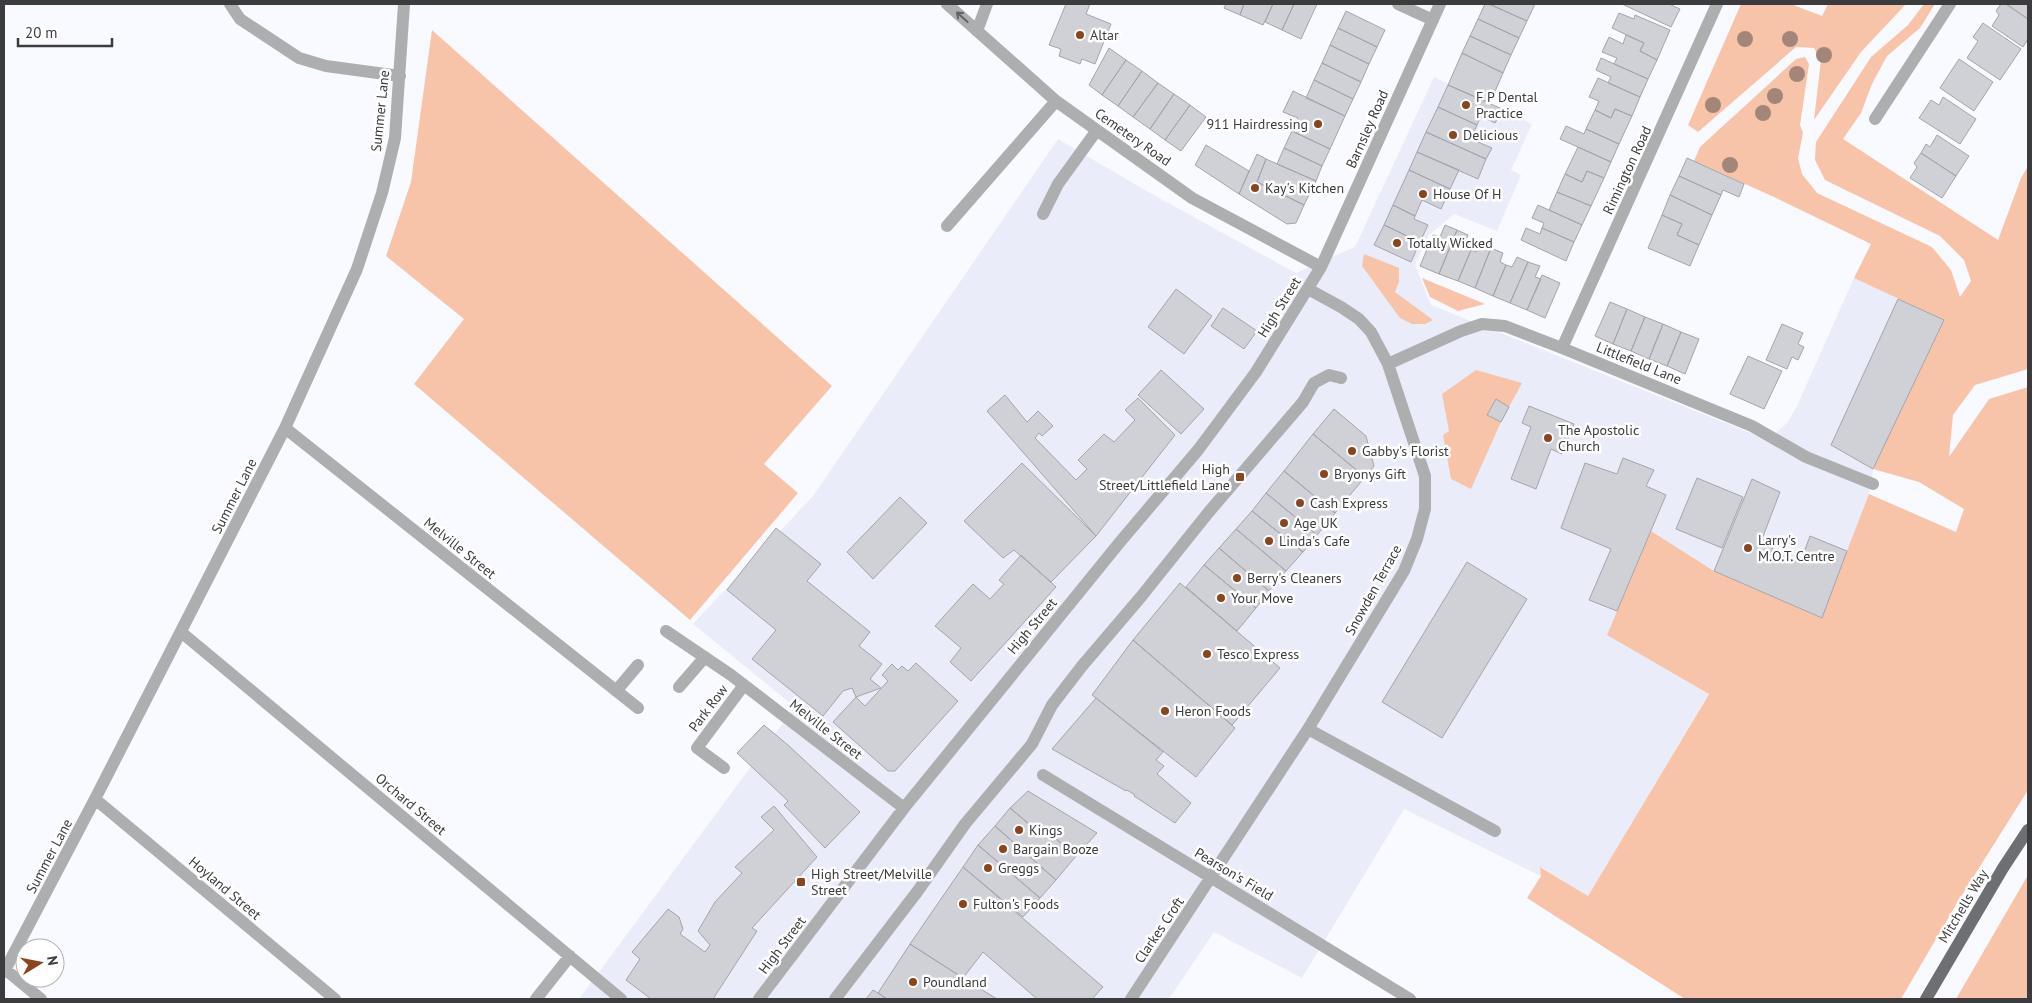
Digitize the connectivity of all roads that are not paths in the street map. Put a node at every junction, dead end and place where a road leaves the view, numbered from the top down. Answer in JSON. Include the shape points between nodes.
{"nodes":[{"id":1,"x":230,"y":4,"type":"edge"},
{"id":2,"x":404,"y":4,"type":"edge"},
{"id":3,"x":947,"y":4,"type":"edge"},
{"id":4,"x":988,"y":4,"type":"edge"},
{"id":5,"x":1398,"y":4,"type":"edge"},
{"id":6,"x":1440,"y":4,"type":"edge"},
{"id":7,"x":1718,"y":4,"type":"edge"},
{"id":8,"x":1950,"y":4,"type":"edge"},
{"id":9,"x":1433,"y":20,"type":"junction"},
{"id":10,"x":977,"y":31,"type":"junction"},
{"id":11,"x":400,"y":76,"type":"junction"},
{"id":12,"x":1056,"y":101,"type":"junction"},
{"id":13,"x":1875,"y":119,"type":"dead end"},
{"id":14,"x":1096,"y":130,"type":"junction"},
{"id":15,"x":1043,"y":214,"type":"dead end"},
{"id":16,"x":947,"y":226,"type":"dead end"},
{"id":17,"x":1321,"y":267,"type":"junction"},
{"id":18,"x":1308,"y":289,"type":"junction"},
{"id":19,"x":1562,"y":348,"type":"junction"},
{"id":20,"x":1388,"y":364,"type":"junction"},
{"id":21,"x":1341,"y":378,"type":"dead end"},
{"id":22,"x":285,"y":428,"type":"junction"},
{"id":23,"x":1873,"y":484,"type":"dead end"},
{"id":24,"x":666,"y":631,"type":"dead end"},
{"id":25,"x":181,"y":632,"type":"junction"},
{"id":26,"x":704,"y":657,"type":"junction"},
{"id":27,"x":638,"y":665,"type":"dead end"},
{"id":28,"x":744,"y":684,"type":"junction"},
{"id":29,"x":679,"y":687,"type":"dead end"},
{"id":30,"x":616,"y":691,"type":"junction"},
{"id":31,"x":638,"y":708,"type":"dead end"},
{"id":32,"x":1308,"y":729,"type":"junction"},
{"id":33,"x":724,"y":768,"type":"dead end"},
{"id":34,"x":1044,"y":774,"type":"dead end"},
{"id":35,"x":96,"y":799,"type":"junction"},
{"id":36,"x":904,"y":808,"type":"junction"},
{"id":37,"x":2028,"y":830,"type":"edge"},
{"id":38,"x":1495,"y":831,"type":"dead end"},
{"id":39,"x":1212,"y":878,"type":"junction"},
{"id":40,"x":570,"y":956,"type":"junction"},
{"id":41,"x":5,"y":971,"type":"edge"},
{"id":42,"x":41,"y":999,"type":"edge"},
{"id":43,"x":335,"y":999,"type":"edge"},
{"id":44,"x":536,"y":999,"type":"edge"},
{"id":45,"x":621,"y":999,"type":"edge"},
{"id":46,"x":760,"y":999,"type":"edge"},
{"id":47,"x":835,"y":999,"type":"edge"},
{"id":48,"x":1130,"y":999,"type":"edge"},
{"id":49,"x":1410,"y":999,"type":"edge"},
{"id":50,"x":1926,"y":999,"type":"edge"}],
"edges":[{"from":1,"to":11,"type":"street","via":[[240,19],[299,58],[326,66]]},
{"from":2,"to":11,"type":"street","name":"Summer Lane"},
{"from":10,"to":3,"type":"street","name":"Cemetery Road","one_way":true},
{"from":4,"to":10,"type":"street"},
{"from":5,"to":9,"type":"street"},
{"from":6,"to":9,"type":"street","name":"Barnsley Road"},
{"from":7,"to":19,"type":"street","name":"Rimington Road"},
{"from":8,"to":13,"type":"street"},
{"from":9,"to":17,"type":"street","name":"Barnsley Road"},
{"from":10,"to":12,"type":"street","name":"Cemetery Road"},
{"from":11,"to":22,"type":"street","name":"Summer Lane","via":[[395,138],[382,192],[357,269]]},
{"from":12,"to":14,"type":"street","name":"Cemetery Road"},
{"from":12,"to":16,"type":"street"},
{"from":14,"to":15,"type":"street","via":[[1058,184]]},
{"from":14,"to":17,"type":"street","name":"Cemetery Road","via":[[1192,198]]},
{"from":17,"to":18,"type":"street","name":"High Street"},
{"from":18,"to":20,"type":"street","name":"Snowden Terrace","via":[[1359,319],[1371,332]]},
{"from":18,"to":36,"type":"street","name":"High Street","via":[[1256,372],[1198,450]]},
{"from":19,"to":20,"type":"street","name":"Littlefield Lane","via":[[1505,326],[1482,324]]},
{"from":19,"to":23,"type":"street","name":"Littlefield Lane","via":[[1752,426],[1806,457]]},
{"from":20,"to":32,"type":"street","name":"Snowden Terrace","via":[[1424,476],[1424,509],[1417,540],[1404,571]]},
{"from":21,"to":47,"type":"street","via":[[1328,375],[1314,383],[1303,402],[1082,666],[1052,705],[1032,744],[965,824]]},
{"from":22,"to":25,"type":"street","name":"Summer Lane"},
{"from":22,"to":30,"type":"street","name":"Melville Street"},
{"from":24,"to":26,"type":"street","name":"Melville Street"},
{"from":25,"to":35,"type":"street","name":"Summer Lane"},
{"from":25,"to":40,"type":"street","name":"Orchard Street"},
{"from":26,"to":28,"type":"street","name":"Melville Street"},
{"from":26,"to":29,"type":"street"},
{"from":27,"to":30,"type":"street"},
{"from":28,"to":33,"type":"street","name":"Park Row","via":[[697,748]]},
{"from":28,"to":36,"type":"street","name":"Melville Street"},
{"from":30,"to":31,"type":"street","name":"Melville Street"},
{"from":32,"to":38,"type":"street"},
{"from":32,"to":39,"type":"street","name":"Snowden Terrace"},
{"from":34,"to":39,"type":"street","name":"Pearson's Field"},
{"from":35,"to":41,"type":"street","name":"Summer Lane"},
{"from":35,"to":43,"type":"street","name":"Hoyland Street"},
{"from":36,"to":46,"type":"street","name":"High Street"},
{"from":37,"to":50,"type":"main road","name":"Mitchells Way"},
{"from":39,"to":48,"type":"street","name":"Clarkes Croft"},
{"from":39,"to":49,"type":"street","name":"Pearson's Field"},
{"from":40,"to":44,"type":"street"},
{"from":40,"to":45,"type":"street","name":"Orchard Street"},
{"from":41,"to":42,"type":"street"}]}
